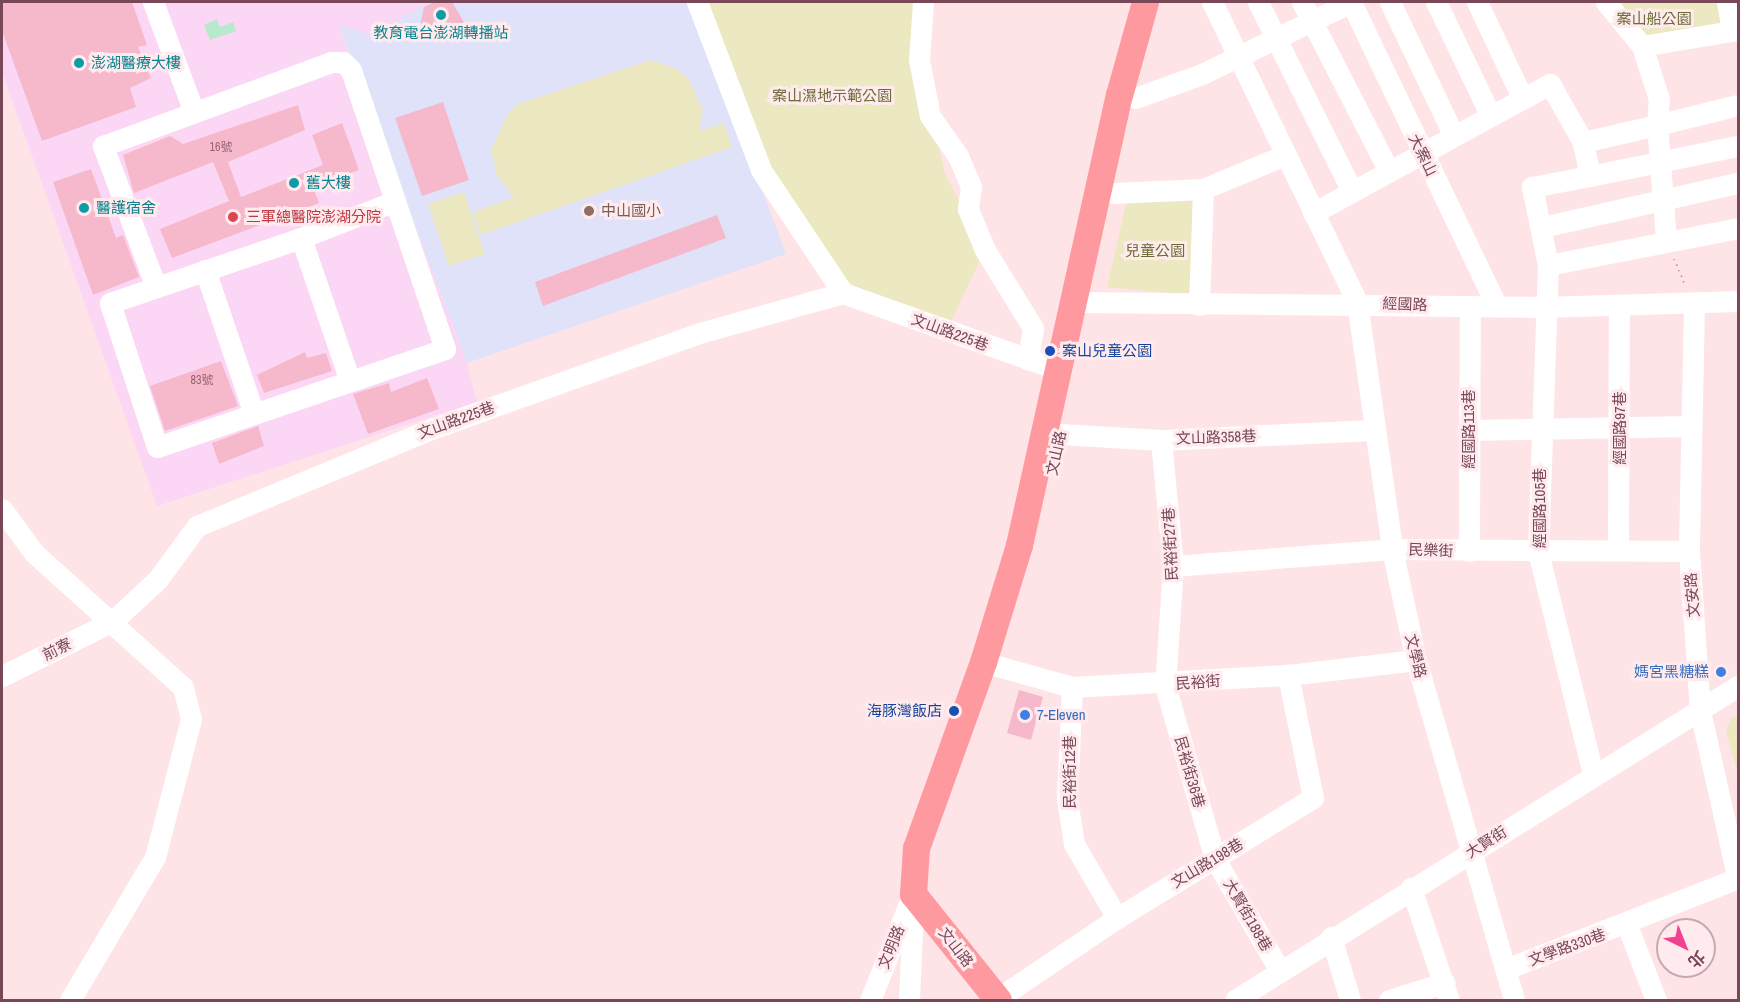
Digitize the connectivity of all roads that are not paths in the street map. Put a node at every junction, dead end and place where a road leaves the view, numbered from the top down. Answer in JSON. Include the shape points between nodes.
{"nodes":[{"id":1,"x":153,"y":2,"type":"edge"},
{"id":2,"x":697,"y":2,"type":"edge"},
{"id":3,"x":923,"y":2,"type":"edge"},
{"id":4,"x":1145,"y":2,"type":"edge"},
{"id":5,"x":1161,"y":2,"type":"edge"},
{"id":6,"x":1212,"y":2,"type":"edge"},
{"id":7,"x":1258,"y":2,"type":"edge"},
{"id":8,"x":1302,"y":2,"type":"edge"},
{"id":9,"x":1351,"y":2,"type":"edge"},
{"id":10,"x":1390,"y":2,"type":"edge"},
{"id":11,"x":1436,"y":2,"type":"edge"},
{"id":12,"x":1477,"y":2,"type":"edge"},
{"id":13,"x":1606,"y":2,"type":"edge"},
{"id":14,"x":1727,"y":2,"type":"edge"},
{"id":15,"x":1311,"y":21,"type":"junction"},
{"id":16,"x":1735,"y":31,"type":"edge"},
{"id":17,"x":1276,"y":38,"type":"junction"},
{"id":18,"x":1642,"y":46,"type":"junction"},
{"id":19,"x":1238,"y":56,"type":"junction"},
{"id":20,"x":1127,"y":97,"type":"junction"},
{"id":21,"x":1522,"y":97,"type":"junction"},
{"id":22,"x":1738,"y":105,"type":"edge"},
{"id":23,"x":194,"y":112,"type":"junction"},
{"id":24,"x":1490,"y":114,"type":"junction"},
{"id":25,"x":1657,"y":125,"type":"junction"},
{"id":26,"x":1453,"y":134,"type":"junction"},
{"id":27,"x":1583,"y":142,"type":"junction"},
{"id":28,"x":1738,"y":146,"type":"edge"},
{"id":29,"x":1421,"y":152,"type":"junction"},
{"id":30,"x":1285,"y":155,"type":"junction"},
{"id":31,"x":1658,"y":165,"type":"junction"},
{"id":32,"x":1388,"y":169,"type":"junction"},
{"id":33,"x":1590,"y":176,"type":"junction"},
{"id":34,"x":1738,"y":183,"type":"edge"},
{"id":35,"x":1203,"y":189,"type":"junction"},
{"id":36,"x":1351,"y":189,"type":"junction"},
{"id":37,"x":1113,"y":194,"type":"junction"},
{"id":38,"x":395,"y":201,"type":"junction"},
{"id":39,"x":1663,"y":202,"type":"junction"},
{"id":40,"x":1312,"y":213,"type":"junction"},
{"id":41,"x":1542,"y":227,"type":"junction"},
{"id":42,"x":1738,"y":228,"type":"edge"},
{"id":43,"x":301,"y":238,"type":"junction"},
{"id":44,"x":1666,"y":239,"type":"junction"},
{"id":45,"x":1548,"y":265,"type":"junction"},
{"id":46,"x":205,"y":270,"type":"junction"},
{"id":47,"x":156,"y":286,"type":"junction"},
{"id":48,"x":843,"y":293,"type":"junction"},
{"id":49,"x":1738,"y":301,"type":"edge"},
{"id":50,"x":1357,"y":302,"type":"junction"},
{"id":51,"x":1080,"y":303,"type":"junction"},
{"id":52,"x":1199,"y":305,"type":"junction"},
{"id":53,"x":1470,"y":306,"type":"junction"},
{"id":54,"x":1619,"y":306,"type":"junction"},
{"id":55,"x":1694,"y":306,"type":"junction"},
{"id":56,"x":1497,"y":307,"type":"junction"},
{"id":57,"x":1544,"y":307,"type":"junction"},
{"id":58,"x":1028,"y":360,"type":"junction"},
{"id":59,"x":1057,"y":369,"type":"junction"},
{"id":60,"x":350,"y":381,"type":"junction"},
{"id":61,"x":254,"y":414,"type":"junction"},
{"id":62,"x":1691,"y":426,"type":"junction"},
{"id":63,"x":1620,"y":427,"type":"junction"},
{"id":64,"x":1540,"y":429,"type":"junction"},
{"id":65,"x":1373,"y":430,"type":"junction"},
{"id":66,"x":1468,"y":430,"type":"junction"},
{"id":67,"x":1060,"y":434,"type":"junction"},
{"id":68,"x":1161,"y":440,"type":"junction"},
{"id":69,"x":2,"y":509,"type":"edge"},
{"id":70,"x":1392,"y":549,"type":"junction"},
{"id":71,"x":1618,"y":550,"type":"junction"},
{"id":72,"x":1469,"y":551,"type":"junction"},
{"id":73,"x":1538,"y":551,"type":"junction"},
{"id":74,"x":1689,"y":551,"type":"junction"},
{"id":75,"x":1173,"y":566,"type":"junction"},
{"id":76,"x":113,"y":621,"type":"junction"},
{"id":77,"x":1416,"y":660,"type":"junction"},
{"id":78,"x":991,"y":665,"type":"junction"},
{"id":79,"x":1288,"y":675,"type":"junction"},
{"id":80,"x":2,"y":676,"type":"edge"},
{"id":81,"x":1165,"y":685,"type":"junction"},
{"id":82,"x":1738,"y":686,"type":"edge"},
{"id":83,"x":1072,"y":687,"type":"junction"},
{"id":84,"x":1700,"y":711,"type":"junction"},
{"id":85,"x":1593,"y":774,"type":"junction"},
{"id":86,"x":1469,"y":852,"type":"junction"},
{"id":87,"x":1215,"y":859,"type":"junction"},
{"id":88,"x":1738,"y":879,"type":"edge"},
{"id":89,"x":1411,"y":888,"type":"junction"},
{"id":90,"x":913,"y":894,"type":"junction"},
{"id":91,"x":1117,"y":918,"type":"junction"},
{"id":92,"x":1627,"y":925,"type":"junction"},
{"id":93,"x":1331,"y":937,"type":"junction"},
{"id":94,"x":1506,"y":969,"type":"junction"},
{"id":95,"x":1280,"y":971,"type":"junction"},
{"id":96,"x":1446,"y":992,"type":"edge"},
{"id":97,"x":70,"y":1000,"type":"edge"},
{"id":98,"x":870,"y":1000,"type":"edge"},
{"id":99,"x":909,"y":1000,"type":"edge"},
{"id":100,"x":998,"y":1000,"type":"edge"},
{"id":101,"x":1235,"y":1000,"type":"edge"},
{"id":102,"x":1350,"y":1000,"type":"edge"},
{"id":103,"x":1389,"y":1000,"type":"edge"},
{"id":104,"x":1514,"y":1000,"type":"edge"},
{"id":105,"x":1656,"y":1000,"type":"edge"}],
"edges":[{"from":1,"to":23,"type":"street"},
{"from":2,"to":48,"type":"street","via":[[761,170]]},
{"from":3,"to":58,"type":"street","via":[[919,60],[930,116],[958,156],[971,187],[968,209],[984,250],[1033,328]]},
{"from":4,"to":20,"type":"main road","name":"文山路"},
{"from":5,"to":20,"type":"main road","name":"文山路"},
{"from":6,"to":19,"type":"street"},
{"from":7,"to":17,"type":"street"},
{"from":8,"to":15,"type":"street"},
{"from":9,"to":15,"type":"street","name":"大案山"},
{"from":9,"to":29,"type":"street","name":"大案山"},
{"from":10,"to":26,"type":"street"},
{"from":11,"to":24,"type":"street"},
{"from":12,"to":21,"type":"street"},
{"from":13,"to":18,"type":"street"},
{"from":14,"to":16,"type":"street"},
{"from":15,"to":17,"type":"street","name":"大案山"},
{"from":15,"to":32,"type":"street"},
{"from":16,"to":18,"type":"street"},
{"from":17,"to":19,"type":"street","name":"大案山"},
{"from":17,"to":36,"type":"street"},
{"from":18,"to":25,"type":"street","via":[[1659,99]]},
{"from":19,"to":20,"type":"street","name":"大案山"},
{"from":19,"to":30,"type":"street"},
{"from":20,"to":37,"type":"main road","name":"文山路"},
{"from":20,"to":51,"type":"main road","name":"文山路"},
{"from":21,"to":24,"type":"street"},
{"from":21,"to":27,"type":"street","via":[[1550,84]]},
{"from":22,"to":25,"type":"street"},
{"from":23,"to":38,"type":"street","via":[[331,62],[343,62],[351,70]]},
{"from":23,"to":47,"type":"street","via":[[103,146]]},
{"from":24,"to":26,"type":"street"},
{"from":25,"to":27,"type":"street"},
{"from":25,"to":31,"type":"street"},
{"from":26,"to":29,"type":"street"},
{"from":27,"to":33,"type":"street"},
{"from":28,"to":31,"type":"street"},
{"from":29,"to":32,"type":"street"},
{"from":29,"to":56,"type":"street","name":"大案山"},
{"from":30,"to":35,"type":"street"},
{"from":30,"to":40,"type":"street"},
{"from":31,"to":33,"type":"street"},
{"from":31,"to":39,"type":"street"},
{"from":32,"to":36,"type":"street"},
{"from":33,"to":41,"type":"street","name":"經國路105巷","via":[[1532,187]]},
{"from":34,"to":39,"type":"street"},
{"from":35,"to":37,"type":"street"},
{"from":35,"to":52,"type":"street"},
{"from":36,"to":40,"type":"street"},
{"from":37,"to":51,"type":"main road","name":"文山路"},
{"from":38,"to":43,"type":"street"},
{"from":38,"to":60,"type":"street","via":[[445,349]]},
{"from":39,"to":41,"type":"street"},
{"from":39,"to":44,"type":"street"},
{"from":40,"to":50,"type":"street"},
{"from":41,"to":45,"type":"street","name":"經國路105巷"},
{"from":42,"to":44,"type":"street"},
{"from":43,"to":46,"type":"street"},
{"from":43,"to":60,"type":"street"},
{"from":44,"to":45,"type":"street"},
{"from":45,"to":57,"type":"street","name":"經國路105巷"},
{"from":46,"to":47,"type":"street"},
{"from":46,"to":61,"type":"street"},
{"from":47,"to":61,"type":"street","via":[[110,303],[157,447]]},
{"from":48,"to":58,"type":"street","name":"文山路225巷"},
{"from":48,"to":76,"type":"street","name":"文山路225巷","via":[[696,334],[435,428],[197,526],[158,579]]},
{"from":49,"to":55,"type":"street","name":"經國路"},
{"from":50,"to":52,"type":"street","name":"經國路"},
{"from":50,"to":53,"type":"street","name":"經國路"},
{"from":50,"to":65,"type":"street","name":"文學路"},
{"from":51,"to":52,"type":"street","name":"經國路"},
{"from":51,"to":59,"type":"main road","name":"文山路"},
{"from":51,"to":67,"type":"main road","name":"文山路"},
{"from":53,"to":56,"type":"street","name":"經國路"},
{"from":53,"to":66,"type":"street","name":"經國路113巷"},
{"from":54,"to":55,"type":"street","name":"經國路"},
{"from":54,"to":57,"type":"street","name":"經國路"},
{"from":54,"to":63,"type":"street","name":"經國路97巷"},
{"from":55,"to":62,"type":"street","name":"文安路"},
{"from":56,"to":57,"type":"street","name":"經國路"},
{"from":57,"to":64,"type":"street","name":"經國路105巷"},
{"from":58,"to":59,"type":"street","name":"文山路225巷"},
{"from":59,"to":78,"type":"main road","name":"文山路"},
{"from":60,"to":61,"type":"street"},
{"from":62,"to":63,"type":"street"},
{"from":62,"to":74,"type":"street","name":"文安路"},
{"from":63,"to":64,"type":"street"},
{"from":63,"to":71,"type":"street","name":"經國路97巷"},
{"from":64,"to":66,"type":"street"},
{"from":64,"to":73,"type":"street","name":"經國路105巷"},
{"from":65,"to":68,"type":"street","name":"文山路358巷"},
{"from":65,"to":70,"type":"street","name":"文學路"},
{"from":66,"to":72,"type":"street","name":"經國路113巷"},
{"from":67,"to":68,"type":"street","name":"文山路358巷"},
{"from":67,"to":78,"type":"main road","name":"文山路","via":[[1034,550]]},
{"from":68,"to":75,"type":"street","name":"民裕街27巷"},
{"from":69,"to":76,"type":"street","via":[[34,553]]},
{"from":70,"to":72,"type":"street","name":"民樂街"},
{"from":70,"to":75,"type":"street","name":"民樂街"},
{"from":70,"to":77,"type":"street","name":"文學路"},
{"from":71,"to":73,"type":"street","name":"民樂街"},
{"from":71,"to":74,"type":"street","name":"民樂街"},
{"from":72,"to":73,"type":"street","name":"民樂街"},
{"from":73,"to":85,"type":"street","name":"經國路105巷"},
{"from":74,"to":84,"type":"street","name":"文安路"},
{"from":75,"to":81,"type":"street","name":"民裕街27巷"},
{"from":76,"to":80,"type":"street","name":"前寮"},
{"from":76,"to":97,"type":"street","via":[[183,687],[191,719],[154,857]]},
{"from":77,"to":79,"type":"street","name":"民裕街"},
{"from":77,"to":86,"type":"street","name":"文學路"},
{"from":78,"to":83,"type":"street","name":"民裕街"},
{"from":78,"to":90,"type":"main road","name":"文山路"},
{"from":79,"to":81,"type":"street","name":"民裕街"},
{"from":79,"to":87,"type":"street","name":"文山路198巷","via":[[1313,798]]},
{"from":81,"to":83,"type":"street","name":"民裕街"},
{"from":81,"to":87,"type":"street","name":"民裕街36巷"},
{"from":82,"to":84,"type":"street","name":"大賢街"},
{"from":83,"to":91,"type":"street","name":"民裕街12巷","via":[[1067,799],[1074,844]]},
{"from":84,"to":85,"type":"street","name":"大賢街"},
{"from":84,"to":88,"type":"street","name":"文安路"},
{"from":85,"to":86,"type":"street","name":"大賢街"},
{"from":86,"to":89,"type":"street","name":"大賢街"},
{"from":86,"to":94,"type":"street","name":"文學路"},
{"from":87,"to":91,"type":"street","name":"文山路198巷"},
{"from":87,"to":95,"type":"street","name":"大賢街188巷"},
{"from":88,"to":92,"type":"street","name":"文學路330巷"},
{"from":89,"to":93,"type":"street","name":"大賢街"},
{"from":89,"to":96,"type":"street"},
{"from":90,"to":98,"type":"street","name":"文明路"},
{"from":90,"to":99,"type":"street"},
{"from":90,"to":100,"type":"main road","name":"文山路"},
{"from":91,"to":100,"type":"street","name":"文山路198巷"},
{"from":92,"to":94,"type":"street","name":"文學路330巷"},
{"from":92,"to":105,"type":"street"},
{"from":93,"to":95,"type":"street","name":"大賢街"},
{"from":93,"to":102,"type":"street"},
{"from":94,"to":104,"type":"street","name":"文學路"},
{"from":95,"to":101,"type":"street","name":"大賢街"},
{"from":96,"to":103,"type":"street"}]}
